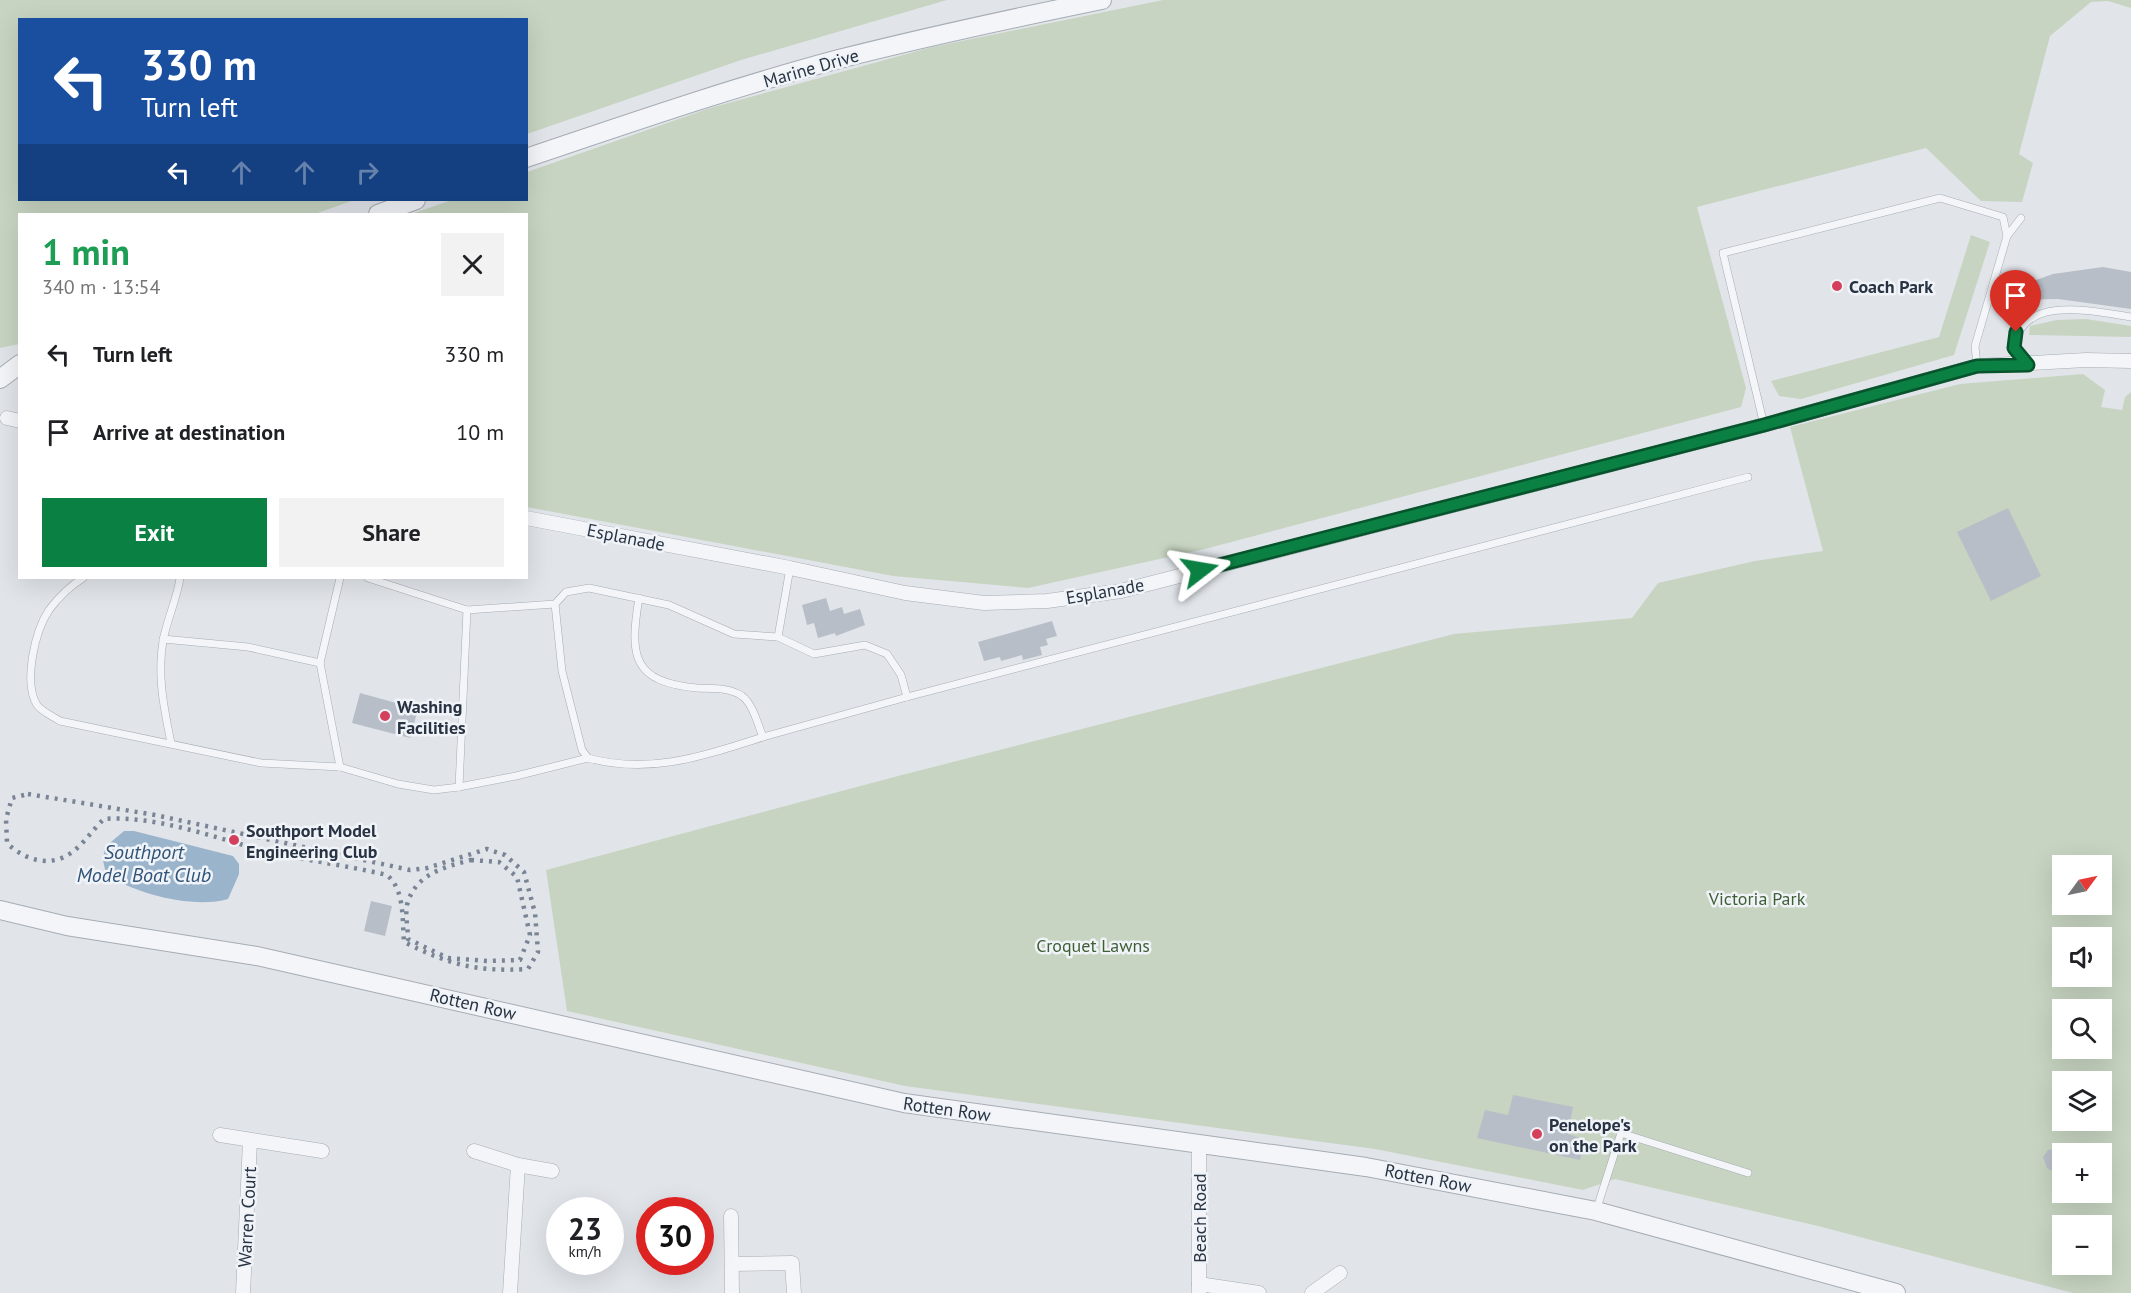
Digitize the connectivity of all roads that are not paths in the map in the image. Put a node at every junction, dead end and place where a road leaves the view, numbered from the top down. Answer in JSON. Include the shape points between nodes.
{"nodes":[{"id":1,"x":1102,"y":0,"type":"edge"},
{"id":2,"x":528,"y":157,"type":"edge"},
{"id":3,"x":413,"y":201,"type":"edge"},
{"id":4,"x":381,"y":213,"type":"edge"},
{"id":5,"x":2021,"y":218,"type":"dead end"},
{"id":6,"x":2007,"y":236,"type":"junction"},
{"id":7,"x":2131,"y":317,"type":"edge"},
{"id":8,"x":2131,"y":361,"type":"edge"},
{"id":9,"x":18,"y":364,"type":"edge"},
{"id":10,"x":18,"y":365,"type":"edge"},
{"id":11,"x":2028,"y":365,"type":"junction"},
{"id":12,"x":1977,"y":366,"type":"junction"},
{"id":13,"x":0,"y":369,"type":"edge"},
{"id":14,"x":0,"y":379,"type":"edge"},
{"id":15,"x":1764,"y":425,"type":"junction"},
{"id":16,"x":1748,"y":477,"type":"dead end"},
{"id":17,"x":528,"y":518,"type":"edge"},
{"id":18,"x":790,"y":568,"type":"junction"},
{"id":19,"x":81,"y":579,"type":"edge"},
{"id":20,"x":180,"y":579,"type":"edge"},
{"id":21,"x":340,"y":579,"type":"edge"},
{"id":22,"x":371,"y":579,"type":"edge"},
{"id":23,"x":639,"y":598,"type":"junction"},
{"id":24,"x":555,"y":604,"type":"junction"},
{"id":25,"x":466,"y":610,"type":"junction"},
{"id":26,"x":778,"y":637,"type":"junction"},
{"id":27,"x":163,"y":639,"type":"junction"},
{"id":28,"x":320,"y":663,"type":"junction"},
{"id":29,"x":907,"y":697,"type":"junction"},
{"id":30,"x":763,"y":737,"type":"junction"},
{"id":31,"x":171,"y":743,"type":"junction"},
{"id":32,"x":588,"y":758,"type":"junction"},
{"id":33,"x":340,"y":767,"type":"junction"},
{"id":34,"x":459,"y":787,"type":"junction"},
{"id":35,"x":0,"y":910,"type":"edge"},
{"id":36,"x":220,"y":1135,"type":"dead end"},
{"id":37,"x":250,"y":1141,"type":"junction"},
{"id":38,"x":1199,"y":1143,"type":"junction"},
{"id":39,"x":322,"y":1151,"type":"dead end"},
{"id":40,"x":474,"y":1151,"type":"dead end"},
{"id":41,"x":518,"y":1165,"type":"junction"},
{"id":42,"x":552,"y":1171,"type":"dead end"},
{"id":43,"x":1748,"y":1173,"type":"dead end"},
{"id":44,"x":1596,"y":1211,"type":"junction"},
{"id":45,"x":731,"y":1216,"type":"dead end"},
{"id":46,"x":732,"y":1264,"type":"junction"},
{"id":47,"x":1340,"y":1273,"type":"dead end"},
{"id":48,"x":1199,"y":1288,"type":"edge"},
{"id":49,"x":243,"y":1293,"type":"edge"},
{"id":50,"x":510,"y":1293,"type":"edge"},
{"id":51,"x":732,"y":1293,"type":"edge"},
{"id":52,"x":794,"y":1293,"type":"edge"},
{"id":53,"x":1259,"y":1293,"type":"edge"},
{"id":54,"x":1312,"y":1293,"type":"edge"},
{"id":55,"x":1896,"y":1293,"type":"edge"}],
"edges":[{"from":1,"to":2,"type":"street","name":"Marine Drive","via":[[837,60]]},
{"from":3,"to":4,"type":"street"},
{"from":5,"to":6,"type":"lane"},
{"from":6,"to":12,"type":"lane","via":[[1975,346]]},
{"from":6,"to":15,"type":"lane","via":[[2003,217],[1940,198],[1723,253]]},
{"from":7,"to":11,"type":"lane","via":[[2092,311],[2048,311],[2027,320],[2016,332],[2014,348]]},
{"from":8,"to":11,"type":"street","name":"Esplanade"},
{"from":9,"to":13,"type":"street"},
{"from":10,"to":14,"type":"street"},
{"from":11,"to":12,"type":"street","name":"Esplanade"},
{"from":12,"to":15,"type":"street","name":"Esplanade"},
{"from":15,"to":18,"type":"street","name":"Esplanade","via":[[1120,591],[1087,596],[984,603],[905,593]]},
{"from":16,"to":29,"type":"lane"},
{"from":17,"to":18,"type":"street","name":"Esplanade"},
{"from":18,"to":26,"type":"lane"},
{"from":19,"to":31,"type":"lane","via":[[48,611],[34,645],[30,681],[37,706],[60,721]]},
{"from":20,"to":27,"type":"lane"},
{"from":21,"to":28,"type":"lane"},
{"from":22,"to":25,"type":"lane"},
{"from":23,"to":24,"type":"lane","via":[[578,588],[566,592]]},
{"from":23,"to":26,"type":"lane","via":[[669,605],[735,634]]},
{"from":23,"to":30,"type":"lane","via":[[635,635],[642,670],[668,683],[720,688],[743,696]]},
{"from":24,"to":25,"type":"lane"},
{"from":24,"to":32,"type":"lane","via":[[562,671],[582,750]]},
{"from":25,"to":34,"type":"lane"},
{"from":26,"to":29,"type":"lane","via":[[814,654],[865,645],[887,654],[901,675]]},
{"from":27,"to":28,"type":"lane","via":[[248,647]]},
{"from":27,"to":31,"type":"lane","via":[[160,686]]},
{"from":28,"to":33,"type":"lane"},
{"from":29,"to":30,"type":"lane"},
{"from":30,"to":32,"type":"lane","via":[[708,754],[640,767]]},
{"from":31,"to":33,"type":"lane","via":[[261,763]]},
{"from":32,"to":34,"type":"lane"},
{"from":33,"to":34,"type":"lane","via":[[398,784],[434,790]]},
{"from":35,"to":38,"type":"street","name":"Rotten Row","via":[[67,926],[257,956],[904,1103]]},
{"from":36,"to":37,"type":"street"},
{"from":37,"to":39,"type":"street"},
{"from":37,"to":49,"type":"street","name":"Warren Court"},
{"from":38,"to":44,"type":"street","name":"Rotten Row","via":[[1366,1167]]},
{"from":38,"to":48,"type":"street","name":"Beach Road"},
{"from":40,"to":41,"type":"street"},
{"from":41,"to":42,"type":"street"},
{"from":41,"to":50,"type":"street"},
{"from":43,"to":44,"type":"lane","via":[[1621,1133]]},
{"from":44,"to":55,"type":"street","name":"Rotten Row"},
{"from":45,"to":46,"type":"street"},
{"from":46,"to":51,"type":"street"},
{"from":46,"to":52,"type":"street","via":[[792,1263]]},
{"from":47,"to":54,"type":"street"},
{"from":48,"to":53,"type":"street"}]}
